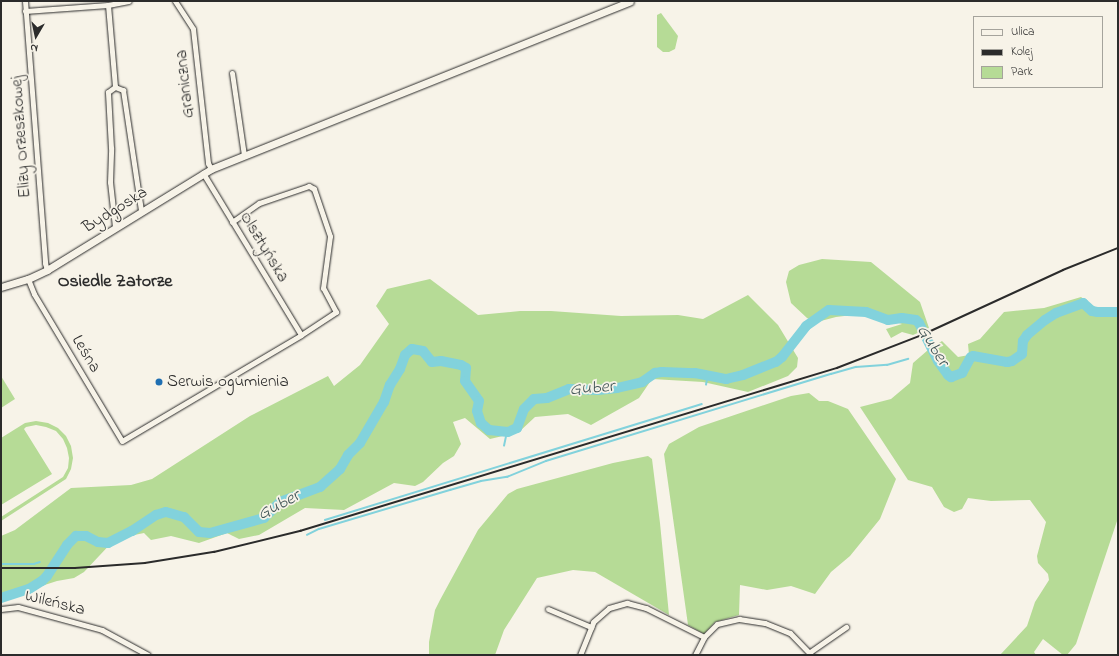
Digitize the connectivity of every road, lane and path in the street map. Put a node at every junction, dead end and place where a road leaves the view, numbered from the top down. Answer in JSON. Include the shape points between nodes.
{"nodes":[{"id":1,"x":25,"y":1,"type":"edge"},
{"id":2,"x":128,"y":1,"type":"edge"},
{"id":3,"x":175,"y":1,"type":"edge"},
{"id":4,"x":630,"y":1,"type":"edge"},
{"id":5,"x":108,"y":4,"type":"junction"},
{"id":6,"x":25,"y":11,"type":"junction"},
{"id":7,"x":232,"y":73,"type":"dead end"},
{"id":8,"x":115,"y":87,"type":"junction"},
{"id":9,"x":244,"y":155,"type":"junction"},
{"id":10,"x":211,"y":169,"type":"junction"},
{"id":11,"x":203,"y":173,"type":"junction"},
{"id":12,"x":141,"y":211,"type":"junction"},
{"id":13,"x":232,"y":222,"type":"junction"},
{"id":14,"x":115,"y":227,"type":"junction"},
{"id":15,"x":47,"y":270,"type":"junction"},
{"id":16,"x":28,"y":279,"type":"junction"},
{"id":17,"x":1,"y":287,"type":"edge"},
{"id":18,"x":300,"y":335,"type":"junction"},
{"id":19,"x":1,"y":609,"type":"edge"},
{"id":20,"x":548,"y":609,"type":"dead end"},
{"id":21,"x":591,"y":627,"type":"junction"},
{"id":22,"x":846,"y":628,"type":"dead end"},
{"id":23,"x":704,"y":637,"type":"junction"},
{"id":24,"x":811,"y":654,"type":"edge"},
{"id":25,"x":148,"y":655,"type":"edge"},
{"id":26,"x":580,"y":655,"type":"edge"},
{"id":27,"x":695,"y":655,"type":"edge"}],
"edges":[{"from":1,"to":6,"type":"street","name":"Elizy Orzeszkowej"},
{"from":2,"to":5,"type":"street"},
{"from":3,"to":10,"type":"street","name":"Graniczna","via":[[193,29],[208,163]]},
{"from":4,"to":9,"type":"main road","name":"Bydgoska"},
{"from":5,"to":6,"type":"street"},
{"from":5,"to":8,"type":"street"},
{"from":6,"to":15,"type":"street","name":"Elizy Orzeszkowej"},
{"from":7,"to":9,"type":"street"},
{"from":8,"to":12,"type":"street","via":[[123,90]]},
{"from":8,"to":14,"type":"street","via":[[108,92],[110,182]]},
{"from":9,"to":10,"type":"main road","name":"Bydgoska"},
{"from":10,"to":11,"type":"main road","name":"Bydgoska"},
{"from":11,"to":12,"type":"main road","name":"Bydgoska"},
{"from":11,"to":13,"type":"street","name":"Olsztyńska"},
{"from":12,"to":14,"type":"main road","name":"Bydgoska"},
{"from":13,"to":18,"type":"street","name":"Olsztyńska"},
{"from":13,"to":18,"type":"street","via":[[259,202],[309,186],[314,189],[330,236],[324,288],[336,312]]},
{"from":14,"to":15,"type":"main road","name":"Bydgoska"},
{"from":15,"to":16,"type":"main road","name":"Bydgoska"},
{"from":16,"to":17,"type":"main road","name":"Bydgoska"},
{"from":16,"to":18,"type":"street","name":"Leśna","via":[[34,294],[122,441]]},
{"from":19,"to":25,"type":"street","name":"Wileńska","via":[[18,607],[102,630]]},
{"from":20,"to":21,"type":"street"},
{"from":21,"to":23,"type":"street","via":[[609,608],[627,603],[646,608]]},
{"from":21,"to":26,"type":"street"},
{"from":22,"to":24,"type":"street"},
{"from":23,"to":24,"type":"street","via":[[717,624],[739,618],[765,622],[790,633]]},
{"from":23,"to":27,"type":"street"}]}
